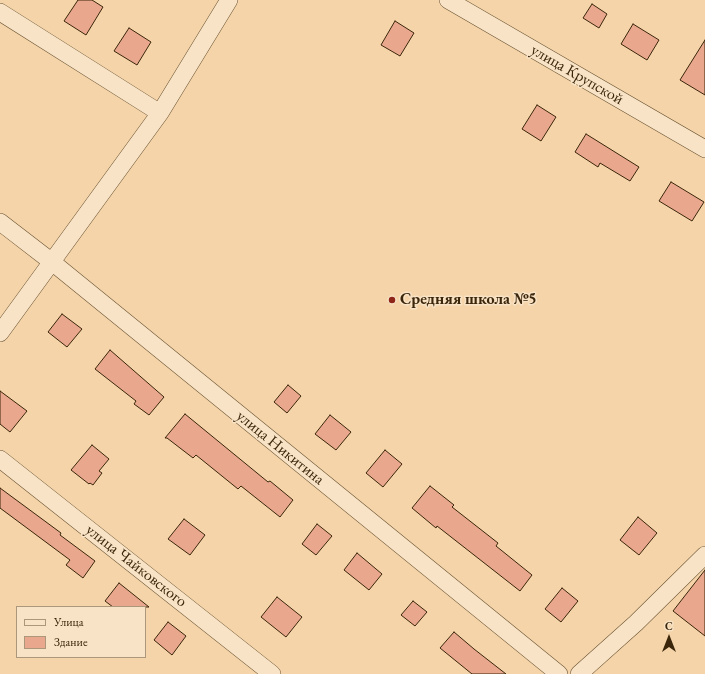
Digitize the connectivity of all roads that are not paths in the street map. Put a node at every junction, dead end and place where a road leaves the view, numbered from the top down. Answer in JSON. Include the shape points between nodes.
{"nodes":[{"id":1,"x":229,"y":0,"type":"edge"},
{"id":2,"x":448,"y":0,"type":"edge"},
{"id":3,"x":0,"y":12,"type":"edge"},
{"id":4,"x":160,"y":113,"type":"junction"},
{"id":5,"x":705,"y":149,"type":"edge"},
{"id":6,"x":0,"y":222,"type":"edge"},
{"id":7,"x":52,"y":262,"type":"junction"},
{"id":8,"x":0,"y":333,"type":"edge"},
{"id":9,"x":0,"y":459,"type":"edge"},
{"id":10,"x":705,"y":555,"type":"edge"},
{"id":11,"x":272,"y":674,"type":"edge"},
{"id":12,"x":559,"y":674,"type":"edge"},
{"id":13,"x":579,"y":674,"type":"edge"}],
"edges":[{"from":1,"to":4,"type":"street"},
{"from":2,"to":5,"type":"street","name":"улица Крупской"},
{"from":3,"to":4,"type":"street"},
{"from":4,"to":7,"type":"street"},
{"from":6,"to":7,"type":"street","name":"улица Никитина"},
{"from":7,"to":8,"type":"street"},
{"from":7,"to":12,"type":"street","name":"улица Никитина"},
{"from":9,"to":11,"type":"street","name":"улица Чайковского"},
{"from":10,"to":13,"type":"street","via":[[636,623]]}]}
